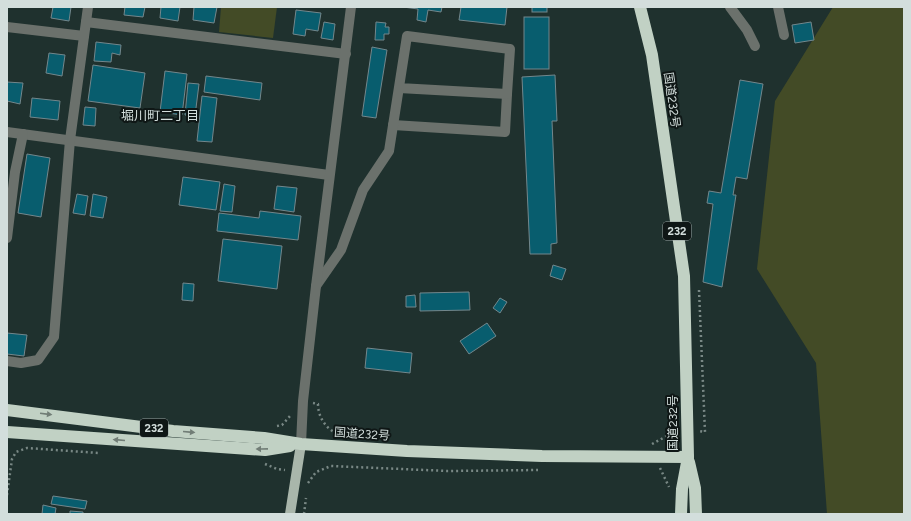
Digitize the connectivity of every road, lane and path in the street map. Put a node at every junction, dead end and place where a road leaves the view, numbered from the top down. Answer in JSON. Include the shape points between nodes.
{"nodes":[{"id":1,"x":88,"y":7,"type":"edge"},
{"id":2,"x":351,"y":7,"type":"edge"},
{"id":3,"x":640,"y":7,"type":"edge"},
{"id":4,"x":730,"y":7,"type":"edge"},
{"id":5,"x":778,"y":7,"type":"edge"},
{"id":6,"x":86,"y":22,"type":"junction"},
{"id":7,"x":7,"y":27,"type":"edge"},
{"id":8,"x":784,"y":35,"type":"dead end"},
{"id":9,"x":84,"y":36,"type":"junction"},
{"id":10,"x":755,"y":46,"type":"dead end"},
{"id":11,"x":346,"y":54,"type":"junction"},
{"id":12,"x":399,"y":88,"type":"junction"},
{"id":13,"x":508,"y":94,"type":"junction"},
{"id":14,"x":393,"y":126,"type":"junction"},
{"id":15,"x":7,"y":132,"type":"edge"},
{"id":16,"x":23,"y":134,"type":"junction"},
{"id":17,"x":70,"y":140,"type":"junction"},
{"id":18,"x":329,"y":175,"type":"junction"},
{"id":19,"x":8,"y":220,"type":"edge"},
{"id":20,"x":7,"y":238,"type":"edge"},
{"id":21,"x":316,"y":286,"type":"junction"},
{"id":22,"x":7,"y":362,"type":"edge"},
{"id":23,"x":303,"y":401,"type":"junction"},
{"id":24,"x":7,"y":410,"type":"edge"},
{"id":25,"x":7,"y":432,"type":"edge"},
{"id":26,"x":336,"y":434,"type":"dead end"},
{"id":27,"x":301,"y":444,"type":"junction"},
{"id":28,"x":102,"y":453,"type":"dead end"},
{"id":29,"x":688,"y":457,"type":"junction"},
{"id":30,"x":258,"y":463,"type":"dead end"},
{"id":31,"x":544,"y":470,"type":"dead end"},
{"id":32,"x":295,"y":471,"type":"junction"},
{"id":33,"x":316,"y":472,"type":"junction"},
{"id":34,"x":308,"y":488,"type":"dead end"},
{"id":35,"x":7,"y":495,"type":"edge"},
{"id":36,"x":307,"y":495,"type":"dead end"},
{"id":37,"x":696,"y":509,"type":"edge"},
{"id":38,"x":680,"y":510,"type":"edge"},
{"id":39,"x":290,"y":514,"type":"edge"},
{"id":40,"x":304,"y":514,"type":"edge"}],
"edges":[{"from":1,"to":6,"type":"street"},
{"from":2,"to":11,"type":"street"},
{"from":3,"to":29,"type":"highway","name":"国道232号","number":"232","via":[[652,55],[684,276]]},
{"from":4,"to":10,"type":"street"},
{"from":5,"to":8,"type":"street"},
{"from":6,"to":9,"type":"street"},
{"from":6,"to":11,"type":"street"},
{"from":7,"to":9,"type":"street"},
{"from":9,"to":17,"type":"street"},
{"from":11,"to":18,"type":"street"},
{"from":12,"to":13,"type":"street"},
{"from":12,"to":13,"type":"street","via":[[407,36],[510,48]]},
{"from":12,"to":14,"type":"street"},
{"from":13,"to":14,"type":"street","via":[[505,132]]},
{"from":14,"to":21,"type":"street","via":[[389,150],[363,190],[341,250]]},
{"from":15,"to":16,"type":"street"},
{"from":16,"to":17,"type":"street"},
{"from":16,"to":19,"type":"street"},
{"from":17,"to":18,"type":"street"},
{"from":17,"to":22,"type":"street","via":[[54,337],[38,360]]},
{"from":18,"to":21,"type":"street"},
{"from":19,"to":20,"type":"street"},
{"from":21,"to":23,"type":"street"},
{"from":23,"to":26,"type":"path","via":[[318,404],[318,412],[328,429]]},
{"from":23,"to":27,"type":"street"},
{"from":24,"to":27,"type":"highway","name":"国道232号","number":"232","one_way":true},
{"from":27,"to":25,"type":"highway","name":"国道232号","number":"232","one_way":true,"via":[[265,450]]},
{"from":27,"to":29,"type":"highway","name":"国道232号","number":"232","via":[[407,451]]},
{"from":27,"to":32,"type":"main road"},
{"from":28,"to":35,"type":"path","via":[[27,448],[16,452],[12,459]]},
{"from":29,"to":37,"type":"highway"},
{"from":29,"to":38,"type":"highway"},
{"from":30,"to":32,"type":"path"},
{"from":31,"to":33,"type":"path","via":[[448,472],[331,466]]},
{"from":32,"to":33,"type":"path"},
{"from":32,"to":39,"type":"main road"},
{"from":33,"to":34,"type":"path","via":[[308,482]]},
{"from":36,"to":40,"type":"path"}]}
